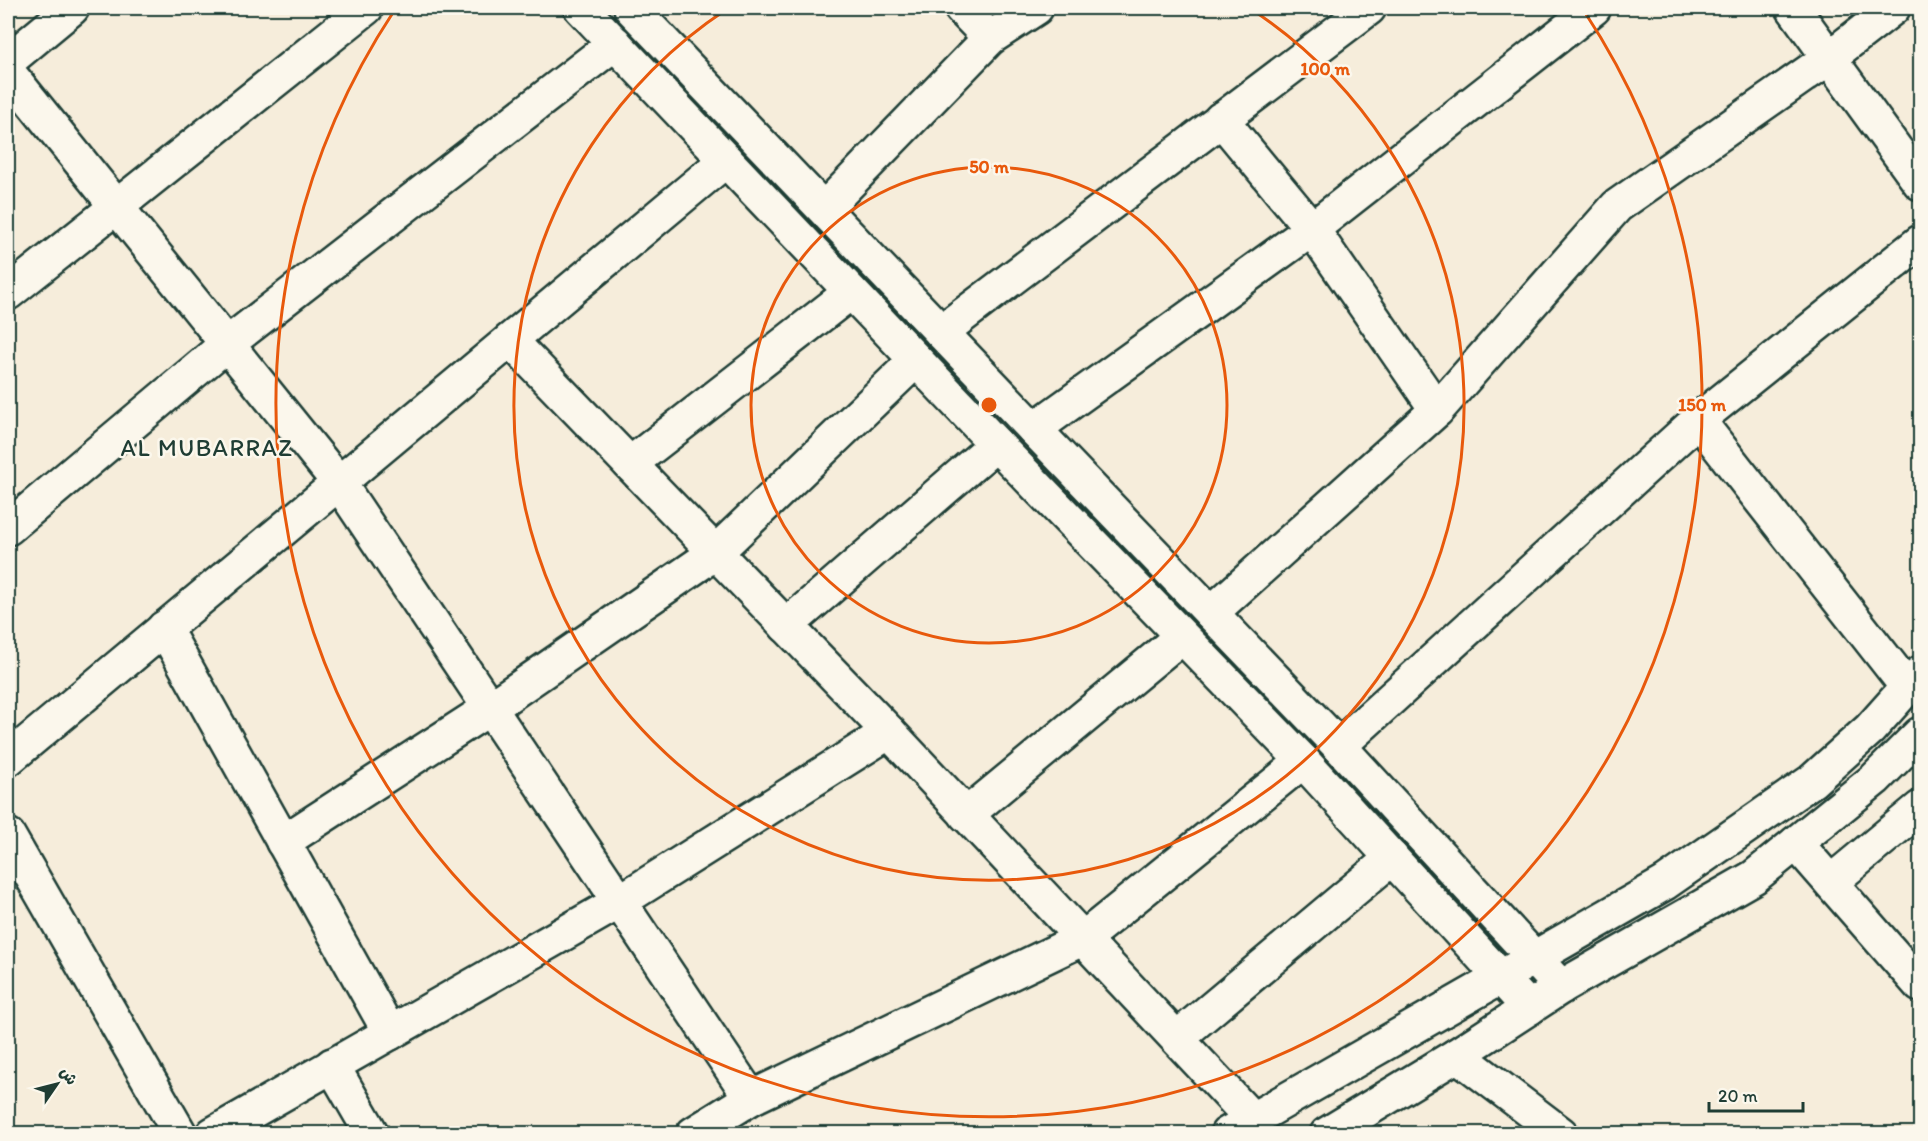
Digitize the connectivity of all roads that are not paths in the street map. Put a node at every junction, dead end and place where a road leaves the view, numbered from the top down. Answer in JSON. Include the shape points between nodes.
{"nodes":[{"id":1,"x":72,"y":8,"type":"edge"},
{"id":2,"x":366,"y":8,"type":"edge"},
{"id":3,"x":581,"y":8,"type":"edge"},
{"id":4,"x":631,"y":8,"type":"edge"},
{"id":5,"x":961,"y":8,"type":"edge"},
{"id":6,"x":1036,"y":8,"type":"edge"},
{"id":7,"x":1369,"y":8,"type":"edge"},
{"id":8,"x":1594,"y":8,"type":"edge"},
{"id":9,"x":1793,"y":8,"type":"edge"},
{"id":10,"x":1893,"y":8,"type":"edge"},
{"id":11,"x":990,"y":38,"type":"junction"},
{"id":12,"x":615,"y":43,"type":"junction"},
{"id":13,"x":1830,"y":57,"type":"junction"},
{"id":14,"x":8,"y":61,"type":"edge"},
{"id":15,"x":8,"y":72,"type":"edge"},
{"id":16,"x":1221,"y":119,"type":"junction"},
{"id":17,"x":726,"y":160,"type":"junction"},
{"id":18,"x":1920,"y":183,"type":"edge"},
{"id":19,"x":115,"y":206,"type":"junction"},
{"id":20,"x":824,"y":209,"type":"junction"},
{"id":21,"x":1312,"y":229,"type":"junction"},
{"id":22,"x":1920,"y":242,"type":"edge"},
{"id":23,"x":851,"y":292,"type":"junction"},
{"id":24,"x":8,"y":293,"type":"edge"},
{"id":25,"x":941,"y":332,"type":"junction"},
{"id":26,"x":510,"y":340,"type":"junction"},
{"id":27,"x":226,"y":344,"type":"junction"},
{"id":28,"x":916,"y":360,"type":"junction"},
{"id":29,"x":1437,"y":410,"type":"junction"},
{"id":30,"x":1698,"y":420,"type":"junction"},
{"id":31,"x":1034,"y":429,"type":"junction"},
{"id":32,"x":996,"y":444,"type":"junction"},
{"id":33,"x":630,"y":464,"type":"junction"},
{"id":34,"x":339,"y":483,"type":"junction"},
{"id":35,"x":8,"y":528,"type":"edge"},
{"id":36,"x":716,"y":553,"type":"junction"},
{"id":37,"x":1211,"y":613,"type":"junction"},
{"id":38,"x":786,"y":626,"type":"junction"},
{"id":39,"x":164,"y":628,"type":"junction"},
{"id":40,"x":1181,"y":637,"type":"junction"},
{"id":41,"x":1914,"y":680,"type":"edge"},
{"id":42,"x":490,"y":708,"type":"junction"},
{"id":43,"x":890,"y":732,"type":"junction"},
{"id":44,"x":1920,"y":734,"type":"edge"},
{"id":45,"x":1339,"y":746,"type":"junction"},
{"id":46,"x":8,"y":759,"type":"edge"},
{"id":47,"x":1303,"y":761,"type":"junction"},
{"id":48,"x":1920,"y":808,"type":"edge"},
{"id":49,"x":966,"y":815,"type":"junction"},
{"id":50,"x":8,"y":835,"type":"edge"},
{"id":51,"x":283,"y":842,"type":"junction"},
{"id":52,"x":1796,"y":843,"type":"junction"},
{"id":53,"x":1392,"y":858,"type":"junction"},
{"id":54,"x":1830,"y":882,"type":"junction"},
{"id":55,"x":619,"y":902,"type":"junction"},
{"id":56,"x":1084,"y":938,"type":"junction"},
{"id":57,"x":1534,"y":958,"type":"junction"},
{"id":58,"x":1500,"y":977,"type":"junction"},
{"id":59,"x":1920,"y":985,"type":"edge"},
{"id":60,"x":1561,"y":987,"type":"junction"},
{"id":61,"x":1529,"y":1008,"type":"junction"},
{"id":62,"x":390,"y":1033,"type":"junction"},
{"id":63,"x":1177,"y":1038,"type":"junction"},
{"id":64,"x":1457,"y":1055,"type":"junction"},
{"id":65,"x":332,"y":1065,"type":"junction"},
{"id":66,"x":751,"y":1098,"type":"junction"},
{"id":67,"x":1240,"y":1127,"type":"edge"},
{"id":68,"x":180,"y":1134,"type":"edge"},
{"id":69,"x":213,"y":1134,"type":"edge"},
{"id":70,"x":372,"y":1134,"type":"edge"},
{"id":71,"x":693,"y":1134,"type":"edge"},
{"id":72,"x":1327,"y":1134,"type":"edge"},
{"id":73,"x":1561,"y":1134,"type":"edge"}],
"edges":[{"from":1,"to":14,"type":"street"},
{"from":2,"to":19,"type":"street"},
{"from":3,"to":12,"type":"street"},
{"from":4,"to":20,"type":"street"},
{"from":5,"to":11,"type":"street"},
{"from":6,"to":11,"type":"street"},
{"from":7,"to":16,"type":"street"},
{"from":8,"to":21,"type":"street"},
{"from":9,"to":13,"type":"street"},
{"from":10,"to":13,"type":"street"},
{"from":11,"to":20,"type":"street"},
{"from":12,"to":17,"type":"street"},
{"from":12,"to":27,"type":"street"},
{"from":13,"to":18,"type":"street"},
{"from":13,"to":29,"type":"street","via":[[1617,206]]},
{"from":15,"to":19,"type":"street"},
{"from":16,"to":21,"type":"street"},
{"from":16,"to":25,"type":"street"},
{"from":17,"to":23,"type":"street"},
{"from":17,"to":26,"type":"street"},
{"from":19,"to":24,"type":"street"},
{"from":19,"to":27,"type":"street"},
{"from":20,"to":25,"type":"street"},
{"from":21,"to":29,"type":"street"},
{"from":21,"to":31,"type":"street"},
{"from":22,"to":30,"type":"street"},
{"from":23,"to":28,"type":"street"},
{"from":23,"to":33,"type":"street"},
{"from":25,"to":31,"type":"street"},
{"from":26,"to":33,"type":"street"},
{"from":26,"to":34,"type":"street"},
{"from":27,"to":34,"type":"street"},
{"from":27,"to":35,"type":"street"},
{"from":28,"to":32,"type":"street"},
{"from":28,"to":36,"type":"street"},
{"from":29,"to":37,"type":"street"},
{"from":30,"to":41,"type":"street"},
{"from":30,"to":45,"type":"street"},
{"from":31,"to":37,"type":"street"},
{"from":32,"to":38,"type":"street"},
{"from":32,"to":40,"type":"street"},
{"from":33,"to":36,"type":"street"},
{"from":34,"to":39,"type":"street"},
{"from":34,"to":42,"type":"street"},
{"from":36,"to":38,"type":"street"},
{"from":36,"to":42,"type":"street"},
{"from":37,"to":45,"type":"street"},
{"from":38,"to":43,"type":"street"},
{"from":39,"to":46,"type":"street"},
{"from":39,"to":51,"type":"street"},
{"from":40,"to":47,"type":"street"},
{"from":40,"to":49,"type":"street"},
{"from":41,"to":57,"type":"street","via":[[1870,729],[1812,781],[1665,883]]},
{"from":42,"to":51,"type":"street"},
{"from":42,"to":55,"type":"street"},
{"from":43,"to":49,"type":"street"},
{"from":43,"to":55,"type":"street"},
{"from":44,"to":52,"type":"street","via":[[1875,779]]},
{"from":45,"to":57,"type":"street"},
{"from":47,"to":53,"type":"street"},
{"from":47,"to":56,"type":"street"},
{"from":48,"to":54,"type":"street"},
{"from":49,"to":56,"type":"street"},
{"from":50,"to":68,"type":"street"},
{"from":51,"to":62,"type":"street"},
{"from":52,"to":54,"type":"street"},
{"from":52,"to":60,"type":"street","via":[[1754,877]]},
{"from":53,"to":58,"type":"street"},
{"from":53,"to":63,"type":"street"},
{"from":54,"to":59,"type":"street"},
{"from":55,"to":62,"type":"street"},
{"from":55,"to":66,"type":"street"},
{"from":56,"to":63,"type":"street"},
{"from":56,"to":66,"type":"street"},
{"from":57,"to":58,"type":"street"},
{"from":57,"to":60,"type":"street"},
{"from":58,"to":61,"type":"street"},
{"from":58,"to":67,"type":"street"},
{"from":60,"to":61,"type":"street"},
{"from":61,"to":64,"type":"street"},
{"from":62,"to":65,"type":"street"},
{"from":63,"to":67,"type":"street"},
{"from":64,"to":72,"type":"street"},
{"from":64,"to":73,"type":"street"},
{"from":65,"to":69,"type":"street"},
{"from":65,"to":70,"type":"street"},
{"from":66,"to":71,"type":"street"}]}
